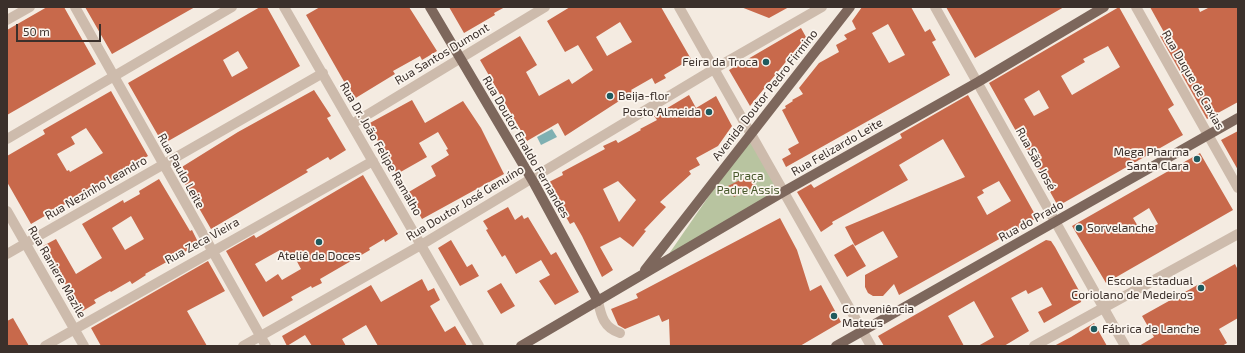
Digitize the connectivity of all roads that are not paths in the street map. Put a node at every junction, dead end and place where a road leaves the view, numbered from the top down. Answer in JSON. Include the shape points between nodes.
{"nodes":[{"id":1,"x":30,"y":7,"type":"edge"},
{"id":2,"x":75,"y":7,"type":"edge"},
{"id":3,"x":232,"y":7,"type":"edge"},
{"id":4,"x":430,"y":7,"type":"edge"},
{"id":5,"x":545,"y":7,"type":"edge"},
{"id":6,"x":679,"y":7,"type":"edge"},
{"id":7,"x":822,"y":7,"type":"edge"},
{"id":8,"x":850,"y":7,"type":"edge"},
{"id":9,"x":935,"y":7,"type":"edge"},
{"id":10,"x":1104,"y":7,"type":"edge"},
{"id":11,"x":1136,"y":7,"type":"edge"},
{"id":12,"x":288,"y":8,"type":"edge"},
{"id":13,"x":814,"y":10,"type":"edge"},
{"id":14,"x":7,"y":20,"type":"edge"},
{"id":15,"x":460,"y":58,"type":"junction"},
{"id":16,"x":714,"y":69,"type":"junction"},
{"id":17,"x":323,"y":73,"type":"junction"},
{"id":18,"x":113,"y":76,"type":"junction"},
{"id":19,"x":978,"y":82,"type":"junction"},
{"id":20,"x":1238,"y":118,"type":"edge"},
{"id":21,"x":352,"y":124,"type":"junction"},
{"id":22,"x":751,"y":135,"type":"junction"},
{"id":23,"x":1209,"y":135,"type":"junction"},
{"id":24,"x":7,"y":139,"type":"edge"},
{"id":25,"x":373,"y":161,"type":"junction"},
{"id":26,"x":163,"y":165,"type":"junction"},
{"id":27,"x":530,"y":179,"type":"junction"},
{"id":28,"x":1238,"y":188,"type":"edge"},
{"id":29,"x":783,"y":192,"type":"junction"},
{"id":30,"x":7,"y":211,"type":"edge"},
{"id":31,"x":1056,"y":222,"type":"junction"},
{"id":32,"x":1238,"y":234,"type":"edge"},
{"id":33,"x":25,"y":244,"type":"junction"},
{"id":34,"x":421,"y":245,"type":"junction"},
{"id":35,"x":211,"y":250,"type":"junction"},
{"id":36,"x":7,"y":254,"type":"edge"},
{"id":37,"x":641,"y":274,"type":"junction"},
{"id":38,"x":598,"y":301,"type":"junction"},
{"id":39,"x":1103,"y":307,"type":"junction"},
{"id":40,"x":74,"y":328,"type":"junction"},
{"id":41,"x":862,"y":331,"type":"junction"},
{"id":42,"x":620,"y":334,"type":"dead end"},
{"id":43,"x":260,"y":336,"type":"junction"},
{"id":44,"x":45,"y":346,"type":"edge"},
{"id":45,"x":84,"y":346,"type":"edge"},
{"id":46,"x":243,"y":346,"type":"edge"},
{"id":47,"x":266,"y":346,"type":"edge"},
{"id":48,"x":479,"y":346,"type":"edge"},
{"id":49,"x":521,"y":346,"type":"edge"},
{"id":50,"x":836,"y":346,"type":"edge"},
{"id":51,"x":871,"y":346,"type":"edge"},
{"id":52,"x":1034,"y":346,"type":"edge"},
{"id":53,"x":1126,"y":346,"type":"edge"}],
"edges":[{"from":1,"to":14,"type":"street"},
{"from":2,"to":18,"type":"street","name":"Rua Paulo Leite"},
{"from":3,"to":18,"type":"street"},
{"from":4,"to":15,"type":"main road","name":"Rua Doutor Enaldo Fernandes"},
{"from":5,"to":15,"type":"street","name":"Rua Santos Dumont"},
{"from":6,"to":16,"type":"street"},
{"from":7,"to":13,"type":"street","name":"Rua Doutor José Genuíno"},
{"from":8,"to":22,"type":"main road","name":"Avenida Doutor Pedro Firmino"},
{"from":9,"to":19,"type":"street","name":"Rua São José"},
{"from":10,"to":19,"type":"main road","name":"Rua Felizardo Leite"},
{"from":11,"to":23,"type":"street","name":"Rua Duque de Caxias"},
{"from":12,"to":17,"type":"street","name":"Rua Dr. João Felipe Ramalho"},
{"from":13,"to":16,"type":"street","name":"Rua Doutor José Genuíno"},
{"from":15,"to":21,"type":"street","name":"Rua Santos Dumont"},
{"from":15,"to":27,"type":"main road","name":"Rua Doutor Enaldo Fernandes"},
{"from":16,"to":22,"type":"street"},
{"from":16,"to":27,"type":"street","name":"Rua Doutor José Genuíno"},
{"from":17,"to":21,"type":"street","name":"Rua Dr. João Felipe Ramalho"},
{"from":17,"to":26,"type":"street","name":"Rua Nezinho Leandro"},
{"from":18,"to":24,"type":"street"},
{"from":18,"to":26,"type":"street","name":"Rua Paulo Leite"},
{"from":19,"to":29,"type":"main road","name":"Rua Felizardo Leite"},
{"from":19,"to":31,"type":"street","name":"Rua São José"},
{"from":20,"to":23,"type":"main road","name":"Rua do Prado"},
{"from":21,"to":25,"type":"street","name":"Rua Dr. João Felipe Ramalho"},
{"from":22,"to":29,"type":"street"},
{"from":22,"to":37,"type":"main road","name":"Avenida Doutor Pedro Firmino"},
{"from":23,"to":28,"type":"street","name":"Rua Duque de Caxias"},
{"from":23,"to":31,"type":"main road","name":"Rua do Prado"},
{"from":25,"to":34,"type":"street","name":"Rua Dr. João Felipe Ramalho"},
{"from":25,"to":35,"type":"street","name":"Rua Zeca Vieira"},
{"from":26,"to":33,"type":"street","name":"Rua Nezinho Leandro"},
{"from":26,"to":35,"type":"street","name":"Rua Paulo Leite"},
{"from":27,"to":34,"type":"street","name":"Rua Doutor José Genuíno"},
{"from":27,"to":38,"type":"main road","name":"Rua Doutor Enaldo Fernandes"},
{"from":29,"to":37,"type":"main road","name":"Rua Felizardo Leite"},
{"from":29,"to":41,"type":"street"},
{"from":30,"to":33,"type":"street","name":"Rua Raniere Mazile"},
{"from":31,"to":39,"type":"street","name":"Rua São José"},
{"from":31,"to":41,"type":"main road","name":"Rua do Prado"},
{"from":32,"to":39,"type":"street"},
{"from":33,"to":36,"type":"street","name":"Rua Nezinho Leandro"},
{"from":33,"to":40,"type":"street","name":"Rua Raniere Mazile"},
{"from":34,"to":43,"type":"street","name":"Rua Doutor José Genuíno"},
{"from":34,"to":48,"type":"street","name":"Rua Dr. João Felipe Ramalho"},
{"from":35,"to":40,"type":"street","name":"Rua Zeca Vieira"},
{"from":35,"to":43,"type":"street","name":"Rua Paulo Leite"},
{"from":37,"to":38,"type":"main road","name":"Rua Felizardo Leite","via":[[626,286]]},
{"from":38,"to":42,"type":"street","via":[[604,322]]},
{"from":38,"to":49,"type":"main road","name":"Rua Felizardo Leite"},
{"from":39,"to":52,"type":"street"},
{"from":39,"to":53,"type":"street","name":"Rua São José"},
{"from":40,"to":44,"type":"street","name":"Rua Zeca Vieira"},
{"from":40,"to":45,"type":"street","name":"Rua Raniere Mazile"},
{"from":41,"to":50,"type":"main road","name":"Rua do Prado"},
{"from":41,"to":51,"type":"street"},
{"from":43,"to":46,"type":"street","name":"Rua Doutor José Genuíno"},
{"from":43,"to":47,"type":"street","name":"Rua Paulo Leite"}]}
